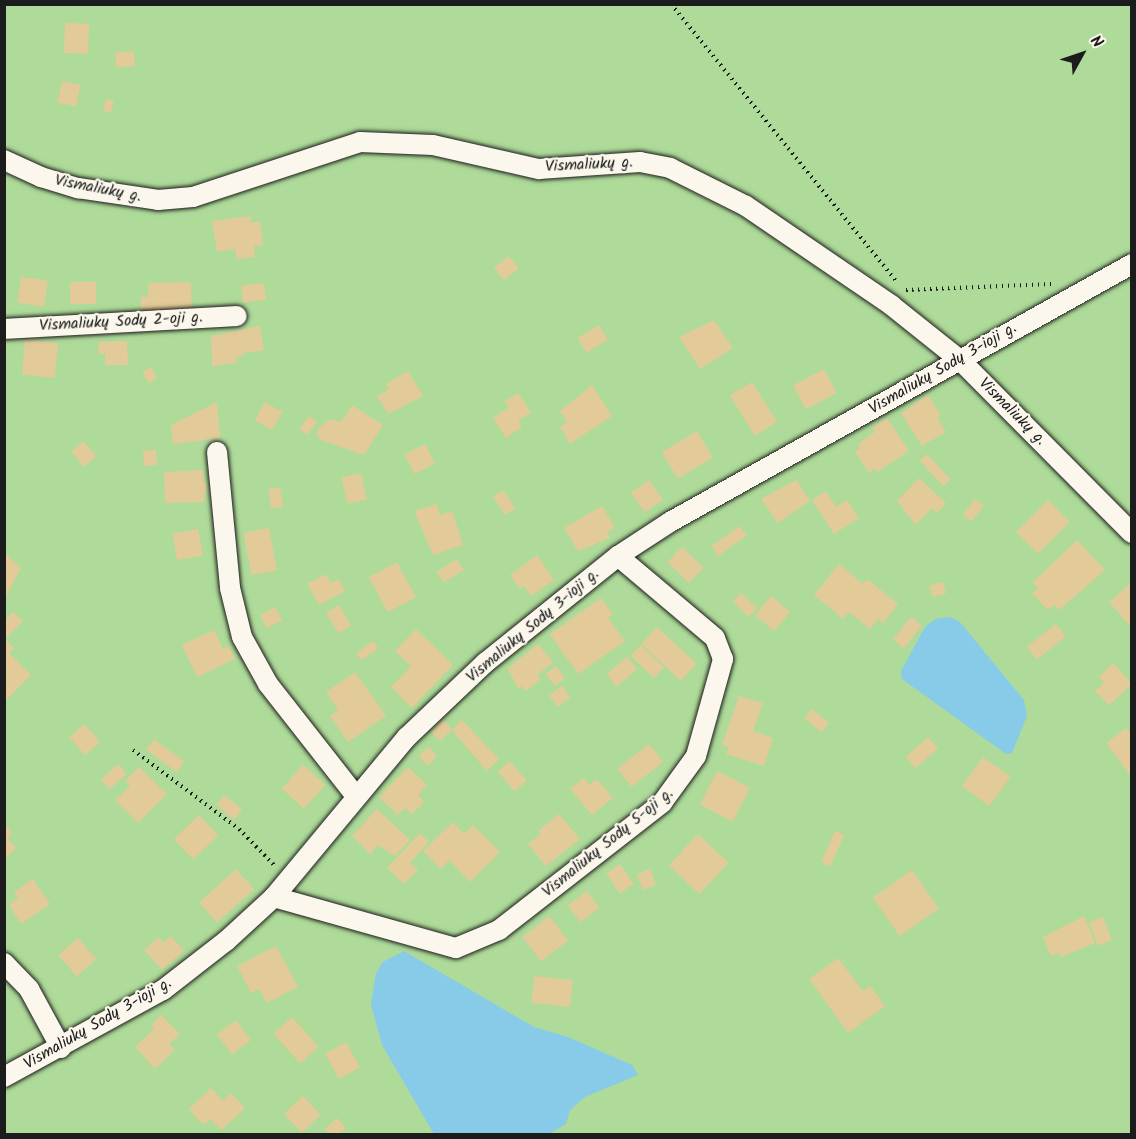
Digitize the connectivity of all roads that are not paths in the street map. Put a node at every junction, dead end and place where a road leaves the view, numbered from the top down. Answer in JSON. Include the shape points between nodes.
{"nodes":[{"id":1,"x":4,"y":160,"type":"edge"},
{"id":2,"x":1131,"y":264,"type":"edge"},
{"id":3,"x":237,"y":315,"type":"dead end"},
{"id":4,"x":4,"y":329,"type":"edge"},
{"id":5,"x":960,"y":360,"type":"junction"},
{"id":6,"x":218,"y":452,"type":"dead end"},
{"id":7,"x":1131,"y":533,"type":"edge"},
{"id":8,"x":618,"y":556,"type":"junction"},
{"id":9,"x":355,"y":795,"type":"junction"},
{"id":10,"x":274,"y":897,"type":"junction"},
{"id":11,"x":4,"y":963,"type":"edge"},
{"id":12,"x":61,"y":1048,"type":"junction"},
{"id":13,"x":4,"y":1077,"type":"edge"}],
"edges":[{"from":1,"to":5,"type":"street","name":"Vismaliukų g.","via":[[78,189],[158,200],[193,197],[360,142],[433,145],[539,169],[640,162],[670,168],[746,206],[897,298]]},
{"from":2,"to":5,"type":"street","name":"Vismaliukų Sodų 3-ioji g."},
{"from":3,"to":4,"type":"street","name":"Vismaliukų Sodų 2-oji g."},
{"from":5,"to":7,"type":"street","name":"Vismaliukų g."},
{"from":5,"to":8,"type":"street","name":"Vismaliukų Sodų 3-ioji g.","via":[[670,522]]},
{"from":6,"to":9,"type":"street","via":[[230,588],[242,637],[268,684]]},
{"from":8,"to":9,"type":"street","name":"Vismaliukų Sodų 3-ioji g.","via":[[485,663],[407,737]]},
{"from":8,"to":10,"type":"street","name":"Vismaliukų Sodų 5-oji g.","via":[[714,638],[723,659],[696,756],[662,803],[499,930],[456,948]]},
{"from":9,"to":10,"type":"street","name":"Vismaliukų Sodų 3-ioji g."},
{"from":10,"to":12,"type":"street","name":"Vismaliukų Sodų 3-ioji g.","via":[[163,990]]},
{"from":11,"to":12,"type":"street","via":[[29,989]]},
{"from":12,"to":13,"type":"street","name":"Vismaliukų Sodų 3-ioji g."}]}
